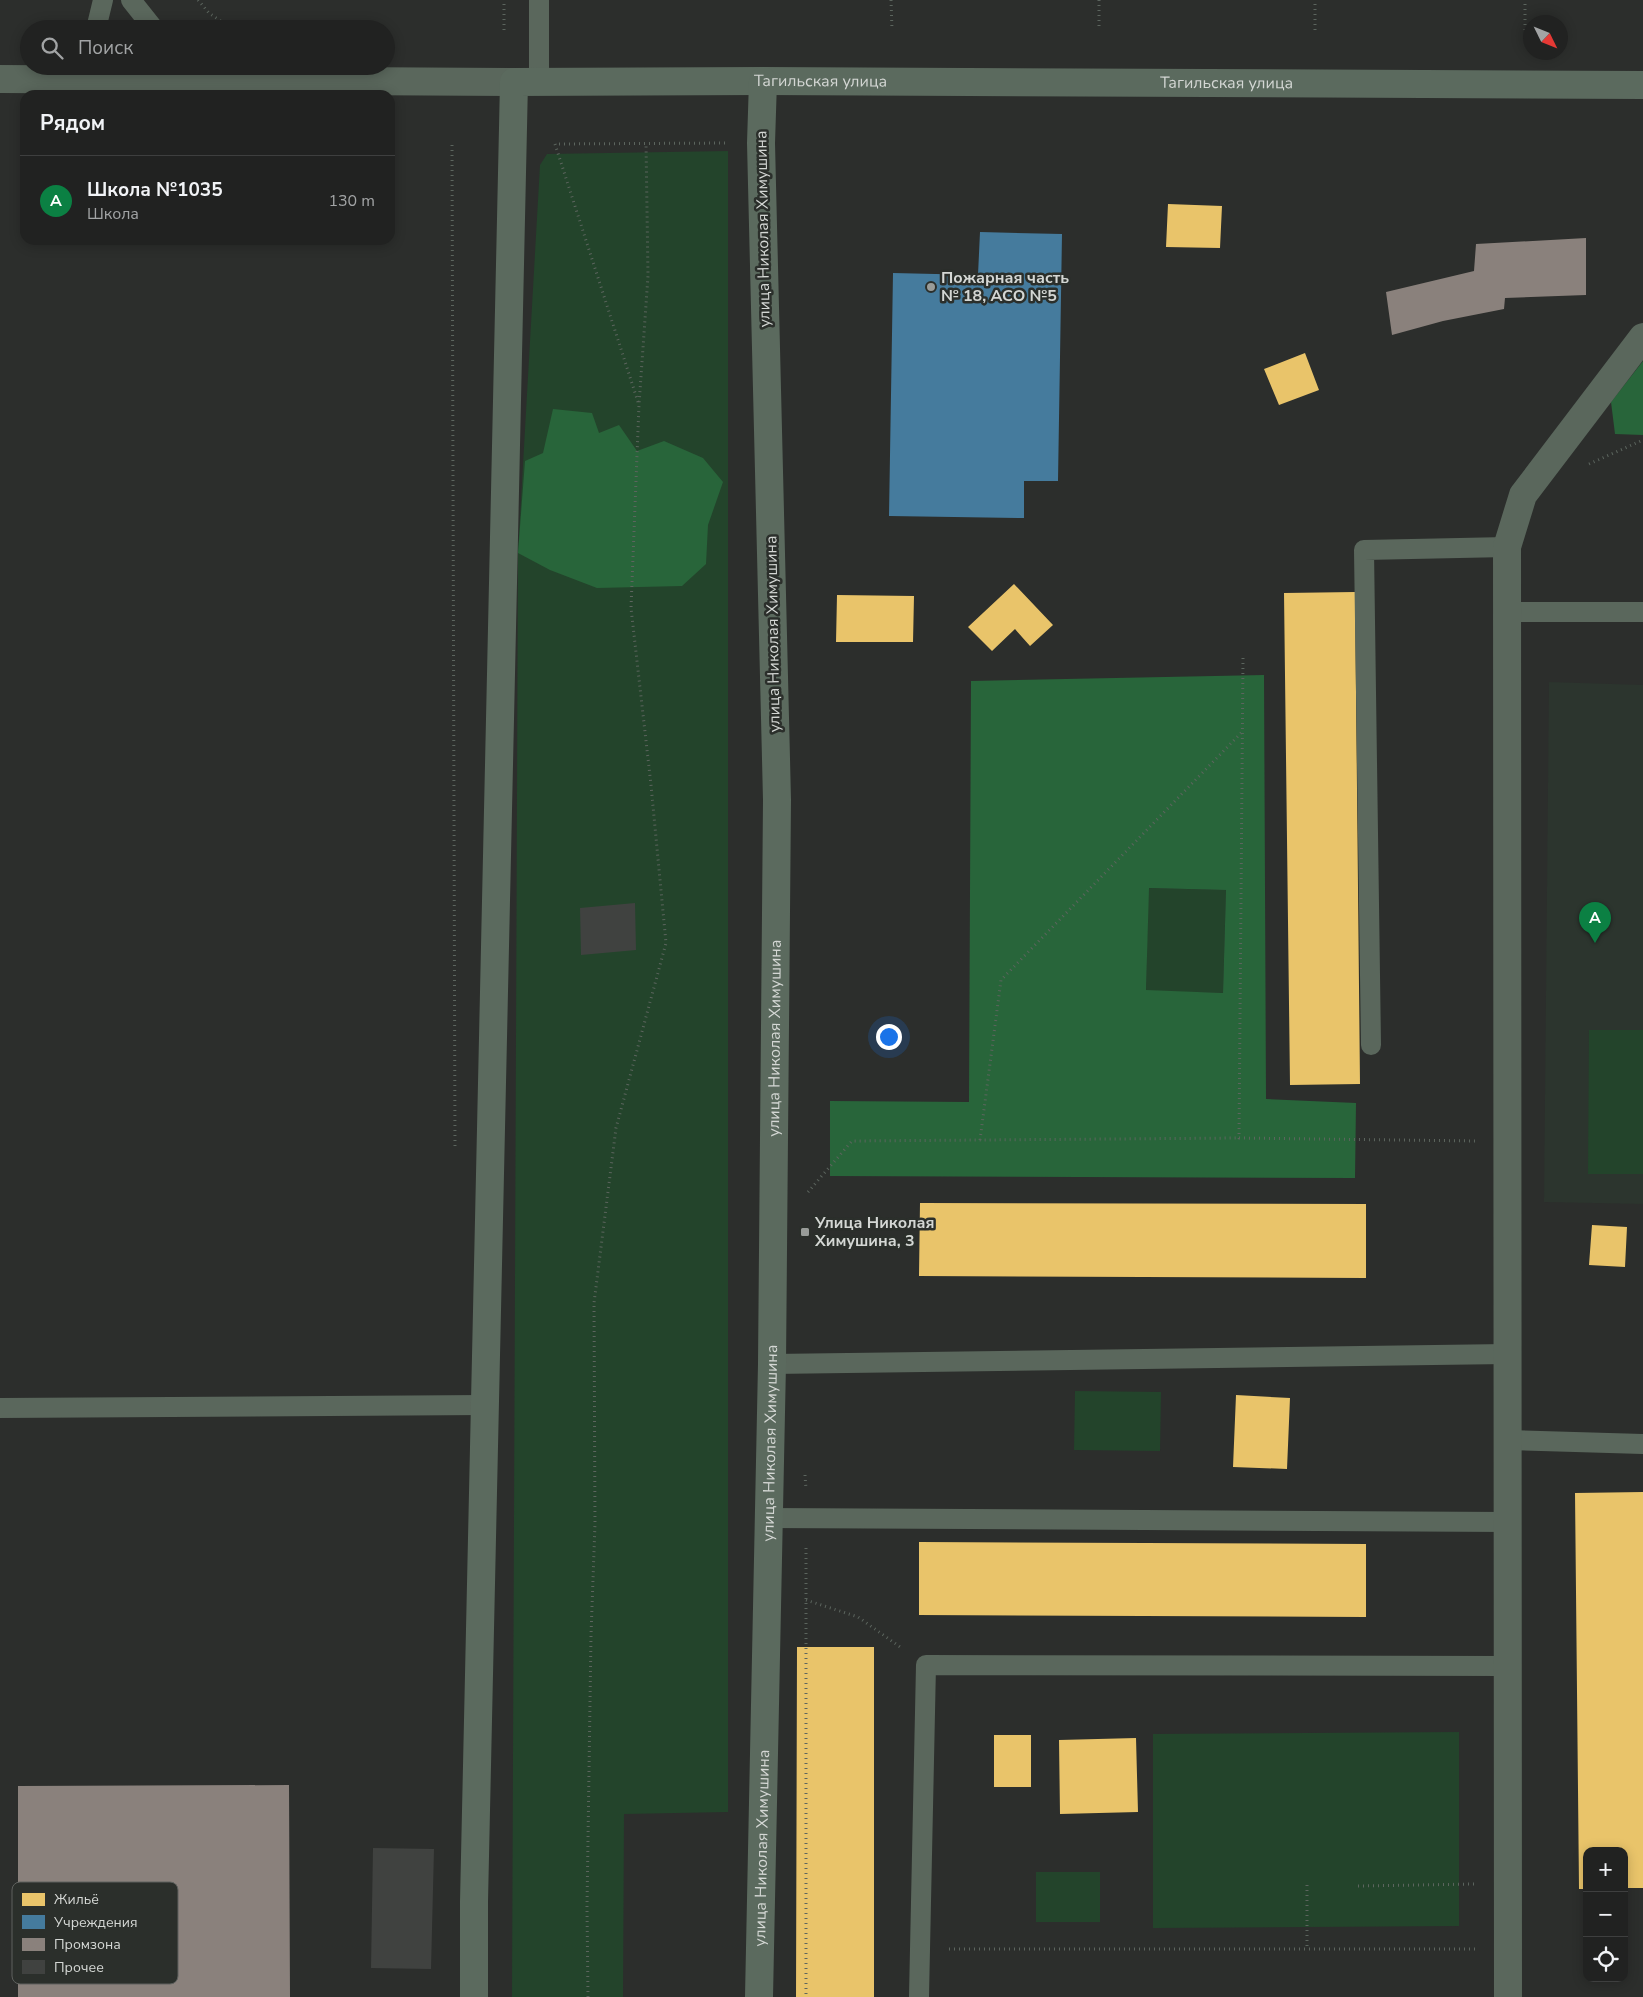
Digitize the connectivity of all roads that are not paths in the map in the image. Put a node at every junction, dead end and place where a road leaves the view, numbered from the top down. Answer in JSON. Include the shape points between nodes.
{"nodes":[{"id":1,"x":103,"y":0,"type":"edge"},
{"id":2,"x":131,"y":0,"type":"edge"},
{"id":3,"x":539,"y":0,"type":"edge"},
{"id":4,"x":98,"y":20,"type":"edge"},
{"id":5,"x":147,"y":20,"type":"edge"},
{"id":6,"x":56,"y":75,"type":"edge"},
{"id":7,"x":137,"y":75,"type":"edge"},
{"id":8,"x":235,"y":75,"type":"edge"},
{"id":9,"x":0,"y":79,"type":"edge"},
{"id":10,"x":243,"y":79,"type":"junction"},
{"id":11,"x":764,"y":81,"type":"junction"},
{"id":12,"x":526,"y":82,"type":"junction"},
{"id":13,"x":1643,"y":85,"type":"edge"},
{"id":14,"x":372,"y":88,"type":"edge"},
{"id":15,"x":1643,"y":337,"type":"edge"},
{"id":16,"x":1507,"y":547,"type":"junction"},
{"id":17,"x":1506,"y":612,"type":"junction"},
{"id":18,"x":1643,"y":612,"type":"edge"},
{"id":19,"x":1371,"y":1045,"type":"dead end"},
{"id":20,"x":1507,"y":1354,"type":"junction"},
{"id":21,"x":772,"y":1364,"type":"junction"},
{"id":22,"x":485,"y":1405,"type":"junction"},
{"id":23,"x":0,"y":1408,"type":"edge"},
{"id":24,"x":1508,"y":1440,"type":"junction"},
{"id":25,"x":1643,"y":1444,"type":"edge"},
{"id":26,"x":768,"y":1518,"type":"junction"},
{"id":27,"x":1508,"y":1522,"type":"junction"},
{"id":28,"x":1508,"y":1666,"type":"junction"},
{"id":29,"x":474,"y":1997,"type":"edge"},
{"id":30,"x":759,"y":1997,"type":"edge"},
{"id":31,"x":919,"y":1997,"type":"edge"},
{"id":32,"x":1508,"y":1997,"type":"edge"}],
"edges":[{"from":1,"to":4,"type":"lane"},
{"from":2,"to":5,"type":"lane"},
{"from":3,"to":12,"type":"lane"},
{"from":6,"to":9,"type":"street","name":"Тагильская улица"},
{"from":7,"to":10,"type":"street","name":"Тагильская улица"},
{"from":8,"to":10,"type":"lane"},
{"from":10,"to":14,"type":"street","name":"Тагильская улица"},
{"from":11,"to":12,"type":"main road","name":"Тагильская улица"},
{"from":11,"to":13,"type":"main road","name":"Тагильская улица"},
{"from":11,"to":21,"type":"main road","name":"улица Николая Химушина","via":[[761,144],[777,800]]},
{"from":12,"to":14,"type":"street","name":"Тагильская улица"},
{"from":12,"to":22,"type":"main road"},
{"from":15,"to":16,"type":"street","via":[[1523,495]]},
{"from":16,"to":17,"type":"street"},
{"from":16,"to":19,"type":"lane","via":[[1364,550]]},
{"from":17,"to":18,"type":"lane"},
{"from":17,"to":20,"type":"street"},
{"from":20,"to":21,"type":"lane"},
{"from":20,"to":24,"type":"street"},
{"from":21,"to":26,"type":"main road","name":"улица Николая Химушина"},
{"from":22,"to":23,"type":"lane"},
{"from":22,"to":29,"type":"main road"},
{"from":24,"to":25,"type":"lane"},
{"from":24,"to":27,"type":"street"},
{"from":26,"to":27,"type":"lane"},
{"from":26,"to":30,"type":"main road","name":"улица Николая Химушина"},
{"from":27,"to":28,"type":"street"},
{"from":28,"to":31,"type":"lane","via":[[926,1665]]},
{"from":28,"to":32,"type":"street"}]}
